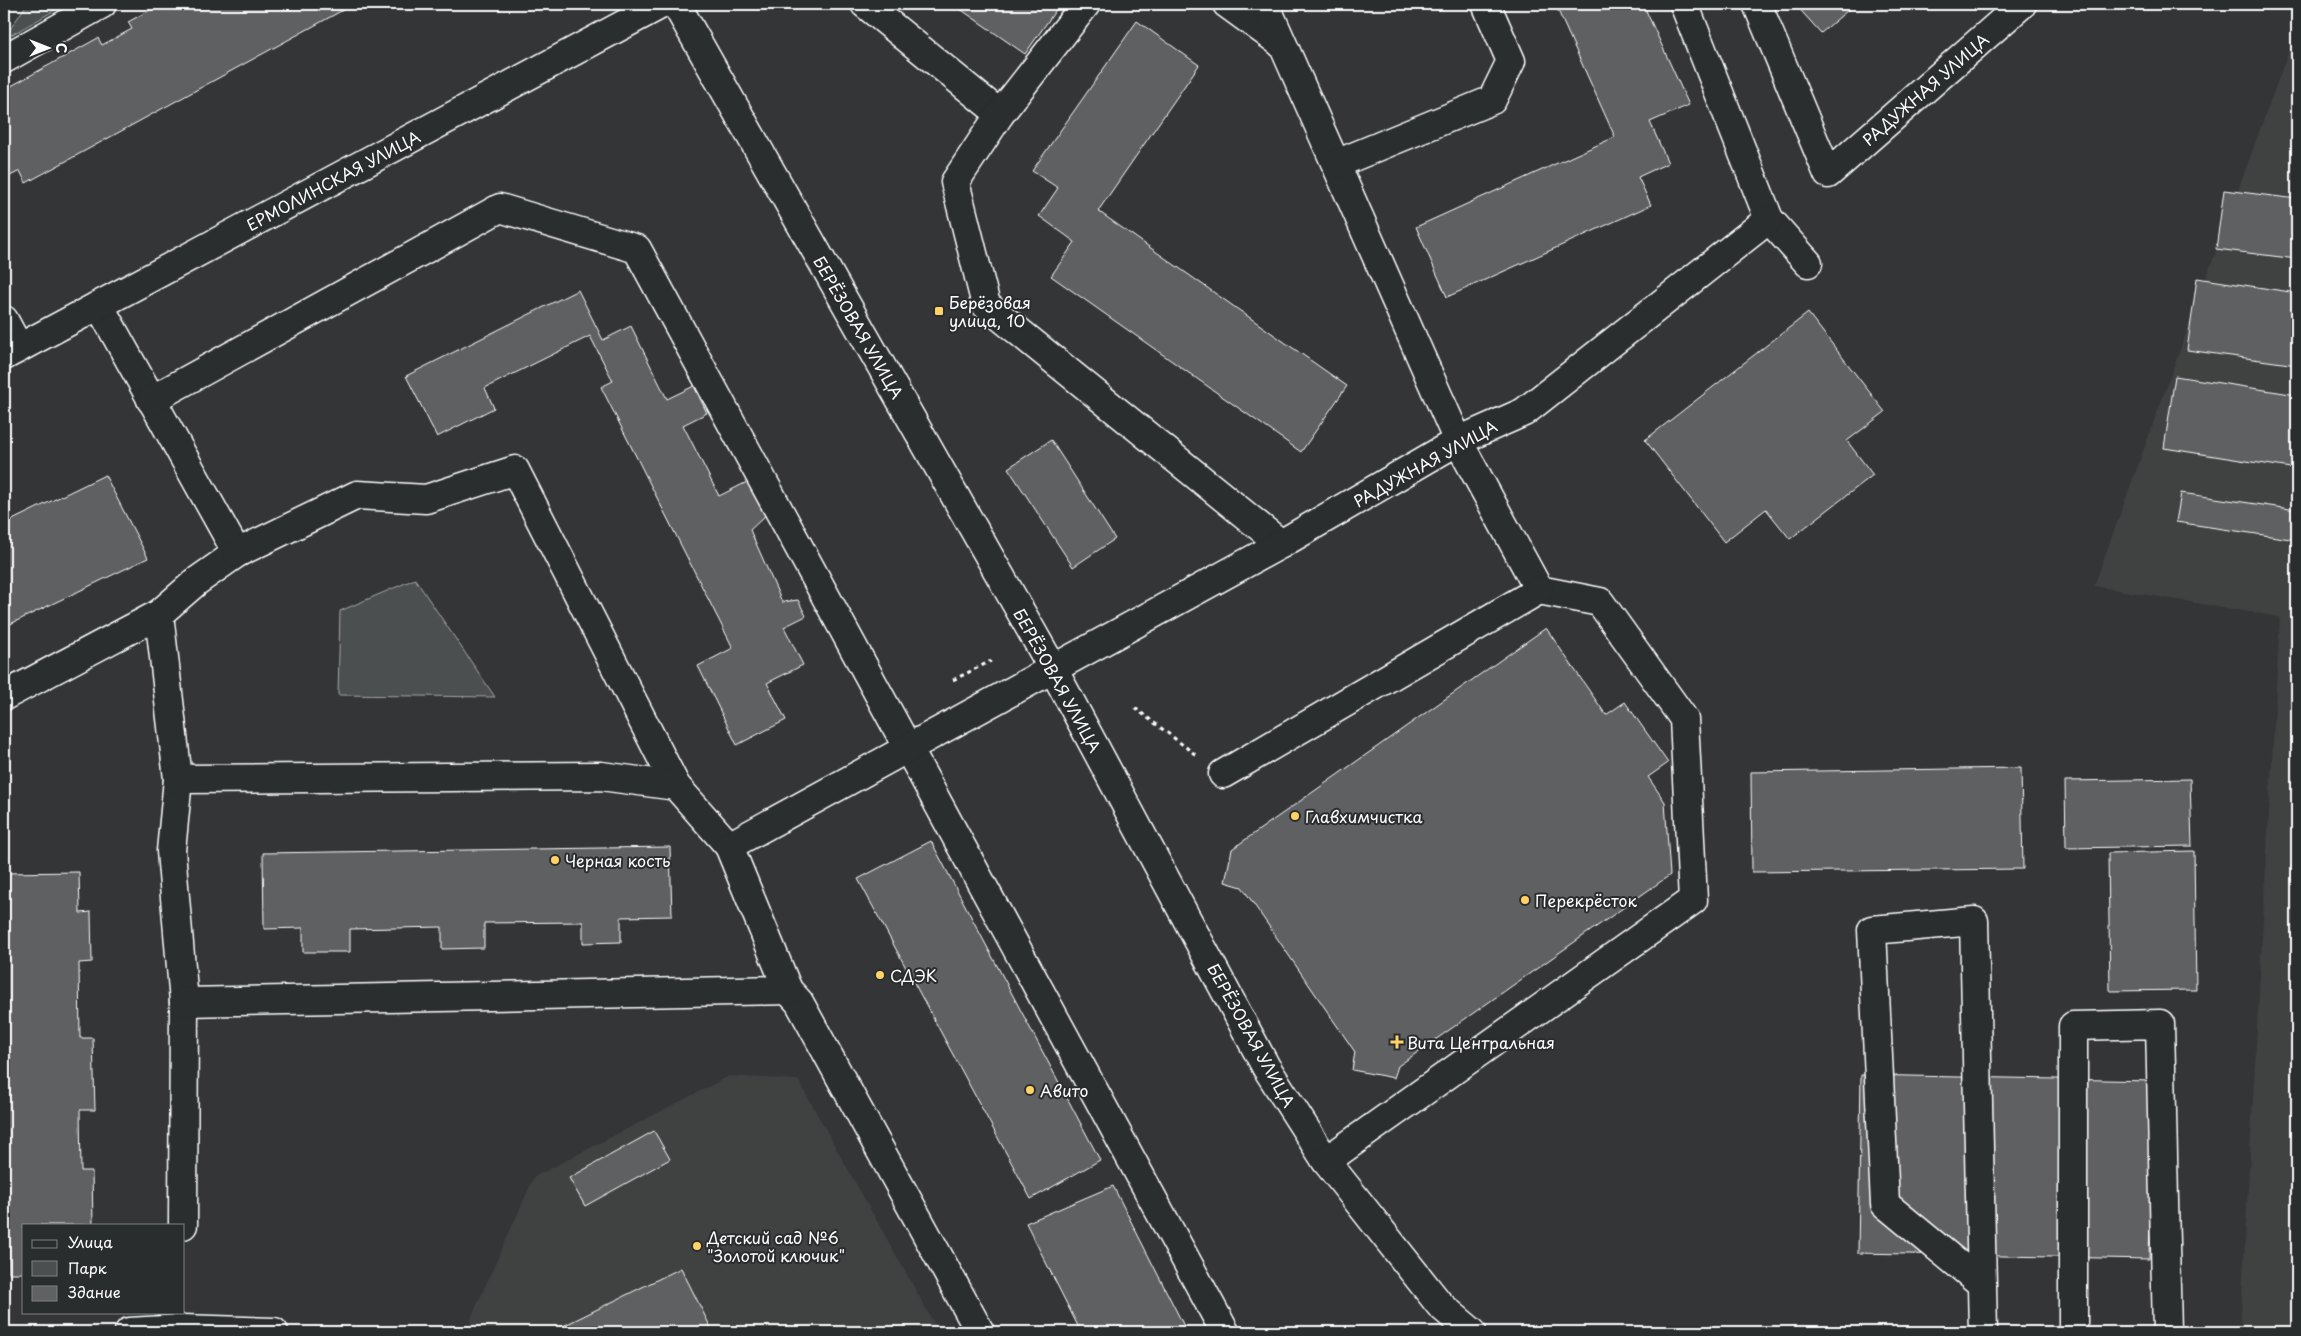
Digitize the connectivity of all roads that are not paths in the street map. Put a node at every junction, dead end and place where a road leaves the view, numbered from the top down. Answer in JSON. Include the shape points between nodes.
{"nodes":[{"id":1,"x":102,"y":4,"type":"edge"},
{"id":2,"x":662,"y":4,"type":"edge"},
{"id":3,"x":676,"y":4,"type":"edge"},
{"id":4,"x":865,"y":4,"type":"edge"},
{"id":5,"x":1086,"y":4,"type":"edge"},
{"id":6,"x":1227,"y":4,"type":"edge"},
{"id":7,"x":1265,"y":4,"type":"edge"},
{"id":8,"x":1486,"y":4,"type":"edge"},
{"id":9,"x":1684,"y":4,"type":"edge"},
{"id":10,"x":1757,"y":4,"type":"edge"},
{"id":11,"x":2022,"y":4,"type":"edge"},
{"id":12,"x":1283,"y":45,"type":"junction"},
{"id":13,"x":4,"y":60,"type":"edge"},
{"id":14,"x":1000,"y":114,"type":"junction"},
{"id":15,"x":1336,"y":164,"type":"junction"},
{"id":16,"x":1769,"y":218,"type":"junction"},
{"id":17,"x":1808,"y":263,"type":"dead end"},
{"id":18,"x":99,"y":305,"type":"junction"},
{"id":19,"x":4,"y":320,"type":"edge"},
{"id":20,"x":11,"y":352,"type":"edge"},
{"id":21,"x":151,"y":400,"type":"junction"},
{"id":22,"x":1458,"y":441,"type":"junction"},
{"id":23,"x":1281,"y":544,"type":"junction"},
{"id":24,"x":237,"y":553,"type":"junction"},
{"id":25,"x":1540,"y":590,"type":"junction"},
{"id":26,"x":159,"y":614,"type":"junction"},
{"id":27,"x":1052,"y":668,"type":"junction"},
{"id":28,"x":4,"y":696,"type":"edge"},
{"id":29,"x":906,"y":748,"type":"junction"},
{"id":30,"x":1223,"y":774,"type":"road end"},
{"id":31,"x":178,"y":780,"type":"junction"},
{"id":32,"x":676,"y":786,"type":"junction"},
{"id":33,"x":729,"y":846,"type":"junction"},
{"id":34,"x":788,"y":990,"type":"junction"},
{"id":35,"x":184,"y":1002,"type":"junction"},
{"id":36,"x":1326,"y":1161,"type":"junction"},
{"id":37,"x":183,"y":1224,"type":"edge"},
{"id":38,"x":1982,"y":1284,"type":"junction"},
{"id":39,"x":182,"y":1321,"type":"edge"},
{"id":40,"x":129,"y":1332,"type":"edge"},
{"id":41,"x":274,"y":1332,"type":"edge"},
{"id":42,"x":980,"y":1332,"type":"edge"},
{"id":43,"x":1225,"y":1332,"type":"edge"},
{"id":44,"x":1472,"y":1332,"type":"edge"},
{"id":45,"x":1983,"y":1332,"type":"edge"},
{"id":46,"x":2074,"y":1332,"type":"edge"},
{"id":47,"x":2167,"y":1332,"type":"edge"}],
"edges":[{"from":1,"to":13,"type":"street"},
{"from":2,"to":18,"type":"street","name":"ЕРМОЛИНСКАЯ УЛИЦА"},
{"from":3,"to":27,"type":"street","name":"БЕРЁЗОВАЯ УЛИЦА"},
{"from":4,"to":14,"type":"street"},
{"from":5,"to":14,"type":"street"},
{"from":6,"to":12,"type":"street"},
{"from":7,"to":12,"type":"street"},
{"from":8,"to":15,"type":"street","via":[[1511,61],[1492,100]]},
{"from":9,"to":16,"type":"street"},
{"from":10,"to":11,"type":"street","name":"РАДУЖНАЯ УЛИЦА","via":[[1828,174]]},
{"from":12,"to":15,"type":"street"},
{"from":14,"to":23,"type":"street","via":[[955,182],[986,305]]},
{"from":15,"to":22,"type":"street"},
{"from":16,"to":17,"type":"street"},
{"from":16,"to":22,"type":"street","name":"РАДУЖНАЯ УЛИЦА","via":[[1524,412]]},
{"from":18,"to":20,"type":"street","name":"ЕРМОЛИНСКАЯ УЛИЦА"},
{"from":18,"to":21,"type":"street"},
{"from":19,"to":20,"type":"street"},
{"from":21,"to":24,"type":"street"},
{"from":21,"to":29,"type":"street","via":[[500,208],[637,249]]},
{"from":22,"to":23,"type":"street","name":"РАДУЖНАЯ УЛИЦА"},
{"from":22,"to":25,"type":"street"},
{"from":23,"to":27,"type":"street","name":"РАДУЖНАЯ УЛИЦА"},
{"from":24,"to":26,"type":"street","via":[[197,581]]},
{"from":24,"to":32,"type":"street","via":[[357,495],[426,499],[515,470]]},
{"from":25,"to":30,"type":"street"},
{"from":25,"to":36,"type":"street","via":[[1600,602],[1684,719],[1693,900]]},
{"from":26,"to":28,"type":"street"},
{"from":26,"to":31,"type":"street"},
{"from":27,"to":29,"type":"street","name":"РАДУЖНАЯ УЛИЦА"},
{"from":27,"to":36,"type":"street","name":"БЕРЁЗОВАЯ УЛИЦА","via":[[1266,1067]]},
{"from":29,"to":33,"type":"street","name":"РАДУЖНАЯ УЛИЦА"},
{"from":29,"to":43,"type":"street"},
{"from":31,"to":32,"type":"street","via":[[601,776]]},
{"from":31,"to":35,"type":"street","via":[[170,851]]},
{"from":32,"to":33,"type":"street"},
{"from":33,"to":34,"type":"street"},
{"from":34,"to":35,"type":"street"},
{"from":34,"to":42,"type":"street","via":[[799,1002]]},
{"from":35,"to":37,"type":"street"},
{"from":36,"to":44,"type":"street","name":"БЕРЁЗОВАЯ УЛИЦА","via":[[1440,1305]]},
{"from":38,"to":38,"type":"street","via":[[1974,921],[1872,930],[1885,1204]]},
{"from":38,"to":45,"type":"street"},
{"from":39,"to":40,"type":"street"},
{"from":39,"to":41,"type":"street"},
{"from":46,"to":47,"type":"street","via":[[2073,1026],[2160,1024]]}]}
